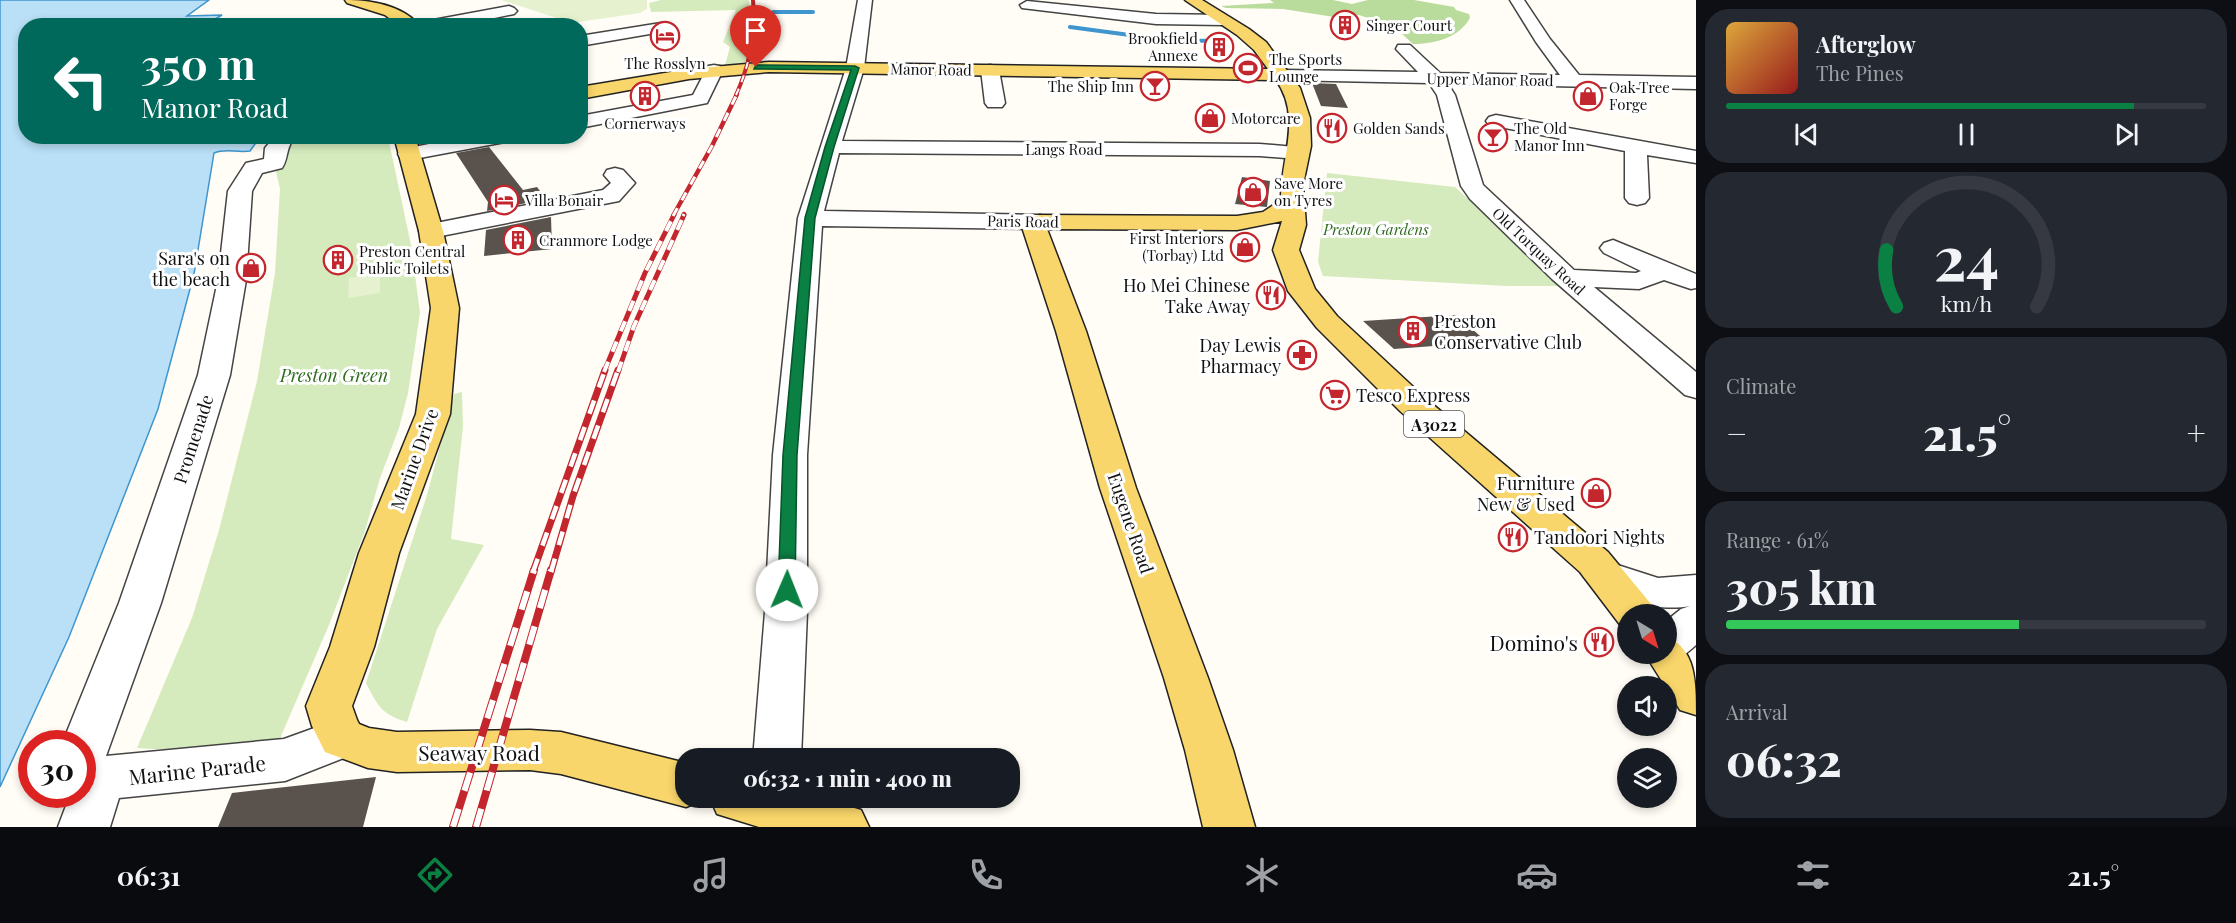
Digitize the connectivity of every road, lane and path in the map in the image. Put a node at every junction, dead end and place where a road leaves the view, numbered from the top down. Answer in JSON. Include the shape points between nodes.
{"nodes":[{"id":1,"x":352,"y":0,"type":"edge"},
{"id":2,"x":865,"y":0,"type":"edge"},
{"id":3,"x":1192,"y":0,"type":"edge"},
{"id":4,"x":1517,"y":0,"type":"edge"},
{"id":5,"x":1027,"y":5,"type":"dead end"},
{"id":6,"x":509,"y":11,"type":"dead end"},
{"id":7,"x":399,"y":18,"type":"edge"},
{"id":8,"x":471,"y":18,"type":"edge"},
{"id":9,"x":1224,"y":20,"type":"junction"},
{"id":10,"x":661,"y":28,"type":"dead end"},
{"id":11,"x":588,"y":40,"type":"edge"},
{"id":12,"x":1404,"y":49,"type":"dead end"},
{"id":13,"x":855,"y":68,"type":"junction"},
{"id":14,"x":714,"y":70,"type":"junction"},
{"id":15,"x":990,"y":70,"type":"junction"},
{"id":16,"x":1283,"y":75,"type":"junction"},
{"id":17,"x":1435,"y":78,"type":"junction"},
{"id":18,"x":1574,"y":81,"type":"junction"},
{"id":19,"x":1696,"y":83,"type":"edge"},
{"id":20,"x":588,"y":92,"type":"edge"},
{"id":21,"x":995,"y":103,"type":"dead end"},
{"id":22,"x":588,"y":120,"type":"edge"},
{"id":23,"x":1496,"y":121,"type":"dead end"},
{"id":24,"x":279,"y":144,"type":"edge"},
{"id":25,"x":406,"y":145,"type":"edge"},
{"id":26,"x":1636,"y":146,"type":"junction"},
{"id":27,"x":830,"y":147,"type":"junction"},
{"id":28,"x":1298,"y":153,"type":"junction"},
{"id":29,"x":1696,"y":157,"type":"edge"},
{"id":30,"x":615,"y":175,"type":"dead end"},
{"id":31,"x":1637,"y":198,"type":"dead end"},
{"id":32,"x":1293,"y":203,"type":"junction"},
{"id":33,"x":810,"y":218,"type":"junction"},
{"id":34,"x":1040,"y":222,"type":"junction"},
{"id":35,"x":1237,"y":224,"type":"junction"},
{"id":36,"x":431,"y":231,"type":"junction"},
{"id":37,"x":1613,"y":248,"type":"dead end"},
{"id":38,"x":1286,"y":250,"type":"junction"},
{"id":39,"x":1663,"y":271,"type":"junction"},
{"id":40,"x":1567,"y":278,"type":"junction"},
{"id":41,"x":1691,"y":281,"type":"dead end"},
{"id":42,"x":1696,"y":388,"type":"edge"},
{"id":43,"x":1602,"y":573,"type":"junction"},
{"id":44,"x":1696,"y":590,"type":"edge"},
{"id":45,"x":1627,"y":604,"type":"edge"},
{"id":46,"x":1696,"y":620,"type":"edge"},
{"id":47,"x":1677,"y":636,"type":"edge"},
{"id":48,"x":1674,"y":664,"type":"edge"},
{"id":49,"x":1696,"y":697,"type":"edge"},
{"id":50,"x":92,"y":730,"type":"edge"},
{"id":51,"x":342,"y":738,"type":"junction"},
{"id":52,"x":778,"y":748,"type":"edge"},
{"id":53,"x":675,"y":782,"type":"edge"},
{"id":54,"x":765,"y":808,"type":"edge"},
{"id":55,"x":84,"y":827,"type":"edge"},
{"id":56,"x":843,"y":827,"type":"edge"},
{"id":57,"x":1229,"y":827,"type":"edge"}],
"edges":[{"from":1,"to":7,"type":"main road"},
{"from":2,"to":13,"type":"street"},
{"from":3,"to":9,"type":"main road"},
{"from":4,"to":18,"type":"street"},
{"from":5,"to":9,"type":"street","via":[[1040,14]]},
{"from":6,"to":8,"type":"street"},
{"from":9,"to":16,"type":"main road","via":[[1260,46]]},
{"from":10,"to":11,"type":"street"},
{"from":12,"to":17,"type":"street","name":"Old Torquay Road"},
{"from":13,"to":14,"type":"main road","name":"Manor Road"},
{"from":13,"to":15,"type":"main road","name":"Manor Road"},
{"from":13,"to":27,"type":"street"},
{"from":14,"to":20,"type":"main road","name":"Manor Road"},
{"from":14,"to":22,"type":"street","via":[[700,99]]},
{"from":15,"to":16,"type":"main road","name":"Manor Road"},
{"from":15,"to":21,"type":"street"},
{"from":16,"to":17,"type":"street","name":"Upper Manor Road"},
{"from":16,"to":28,"type":"main road","via":[[1300,118]]},
{"from":17,"to":18,"type":"street","name":"Upper Manor Road"},
{"from":17,"to":40,"type":"street","name":"Old Torquay Road","via":[[1446,95],[1472,186]]},
{"from":18,"to":19,"type":"street","name":"Upper Manor Road"},
{"from":23,"to":26,"type":"street"},
{"from":24,"to":50,"type":"street","name":"Promenade","via":[[274,163],[244,169],[232,280],[214,375],[141,603]]},
{"from":25,"to":36,"type":"main road","name":"Marine Drive"},
{"from":26,"to":29,"type":"street"},
{"from":26,"to":31,"type":"street"},
{"from":27,"to":28,"type":"street","name":"Langs Road"},
{"from":27,"to":33,"type":"street"},
{"from":28,"to":32,"type":"main road"},
{"from":30,"to":36,"type":"street","via":[[624,183],[611,196]]},
{"from":32,"to":35,"type":"main road","name":"Paris Road","via":[[1270,218]]},
{"from":32,"to":38,"type":"main road","via":[[1294,225]]},
{"from":33,"to":34,"type":"street","name":"Paris Road"},
{"from":33,"to":52,"type":"street","via":[[790,455]]},
{"from":34,"to":35,"type":"main road","name":"Paris Road"},
{"from":34,"to":57,"type":"main road","name":"Eugene Road","via":[[1034,227],[1035,235],[1071,331],[1118,488],[1186,678]]},
{"from":35,"to":38,"type":"main road","name":"Paris Road","via":[[1279,239]]},
{"from":36,"to":51,"type":"main road","name":"Marine Drive","via":[[445,308],[434,414],[379,553],[352,647],[329,706]]},
{"from":37,"to":39,"type":"street"},
{"from":38,"to":43,"type":"main road","number":"A3022","via":[[1296,280],[1327,322],[1412,404],[1530,504]]},
{"from":39,"to":40,"type":"street","via":[[1639,282]]},
{"from":39,"to":41,"type":"street"},
{"from":40,"to":42,"type":"street","name":"Old Torquay Road"},
{"from":43,"to":44,"type":"street","via":[[1647,593]]},
{"from":43,"to":45,"type":"main road","number":"A3022"},
{"from":46,"to":47,"type":"street"},
{"from":48,"to":49,"type":"main road"},
{"from":51,"to":53,"type":"main road","name":"Seaway Road","via":[[368,748],[396,752],[511,749],[561,753]]},
{"from":51,"to":55,"type":"street","name":"Marine Parade","via":[[285,760],[99,778]]},
{"from":54,"to":56,"type":"main road"}]}
